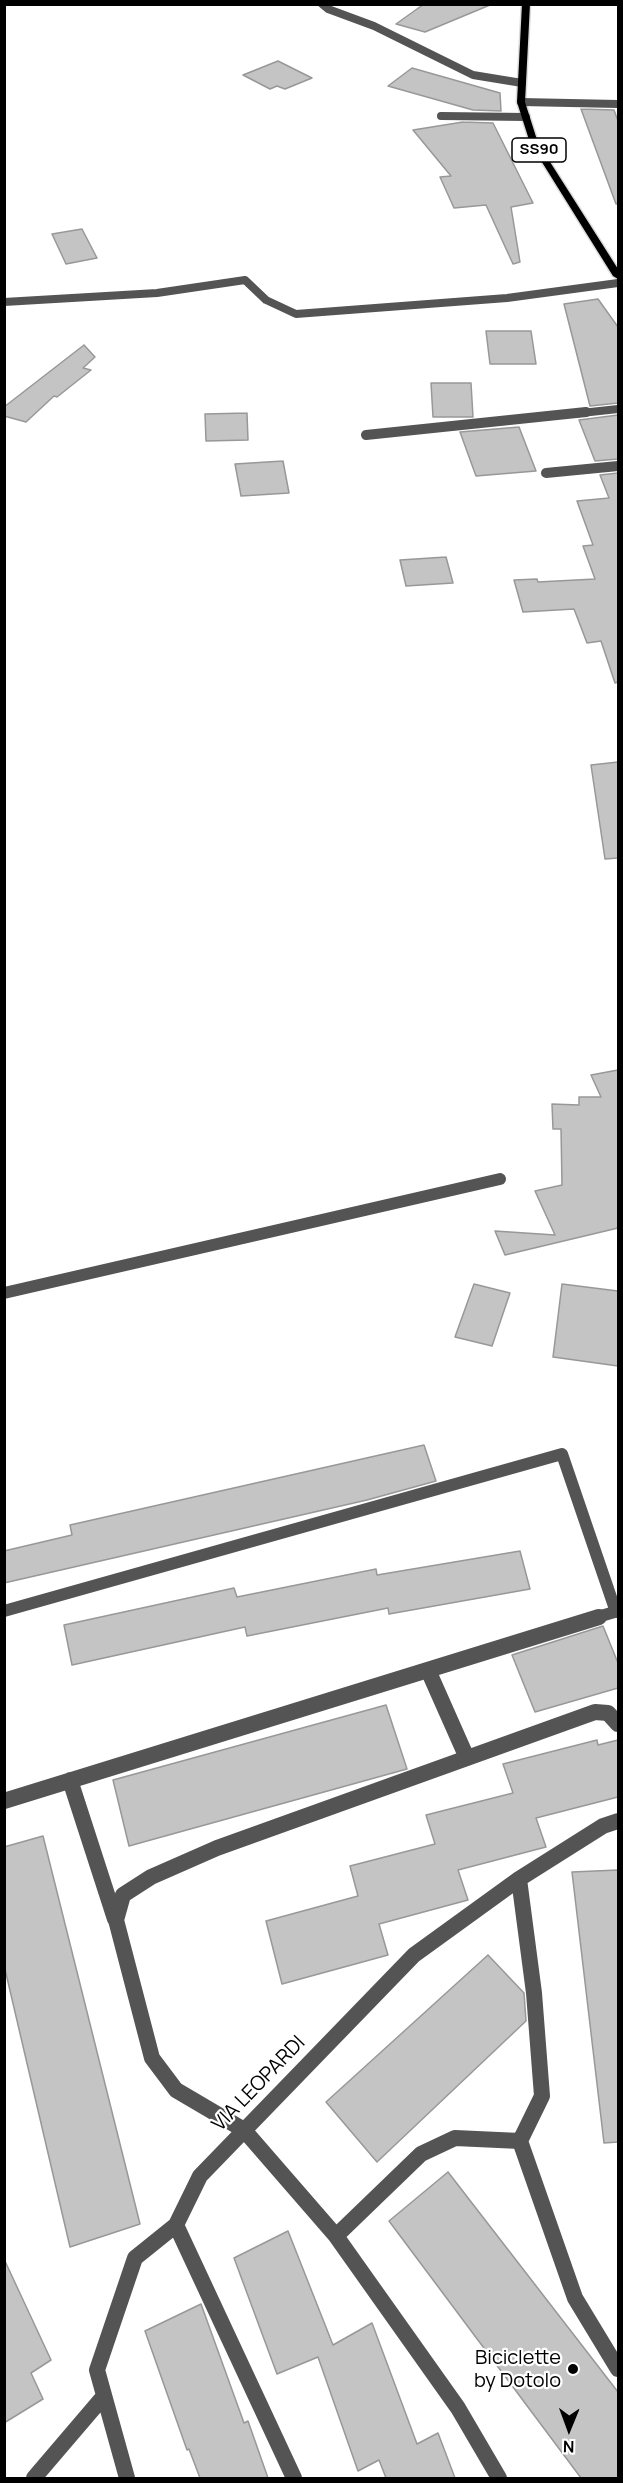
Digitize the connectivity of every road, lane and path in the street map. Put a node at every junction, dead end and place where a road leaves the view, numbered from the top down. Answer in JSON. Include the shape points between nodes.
{"nodes":[{"id":1,"x":322,"y":4,"type":"edge"},
{"id":2,"x":526,"y":4,"type":"edge"},
{"id":3,"x":522,"y":83,"type":"junction"},
{"id":4,"x":521,"y":102,"type":"junction"},
{"id":5,"x":618,"y":104,"type":"edge"},
{"id":6,"x":441,"y":116,"type":"dead end"},
{"id":7,"x":526,"y":117,"type":"junction"},
{"id":8,"x":618,"y":276,"type":"edge"},
{"id":9,"x":618,"y":283,"type":"edge"},
{"id":10,"x":4,"y":302,"type":"edge"},
{"id":11,"x":618,"y":409,"type":"edge"},
{"id":12,"x":366,"y":435,"type":"dead end"},
{"id":13,"x":618,"y":466,"type":"edge"},
{"id":14,"x":546,"y":473,"type":"dead end"},
{"id":15,"x":500,"y":1179,"type":"dead end"},
{"id":16,"x":4,"y":1293,"type":"edge"},
{"id":17,"x":4,"y":1611,"type":"edge"},
{"id":18,"x":617,"y":1612,"type":"edge"},
{"id":19,"x":428,"y":1670,"type":"junction"},
{"id":20,"x":618,"y":1724,"type":"edge"},
{"id":21,"x":467,"y":1758,"type":"junction"},
{"id":22,"x":70,"y":1780,"type":"junction"},
{"id":23,"x":4,"y":1801,"type":"edge"},
{"id":24,"x":618,"y":1821,"type":"edge"},
{"id":25,"x":519,"y":1879,"type":"junction"},
{"id":26,"x":116,"y":1920,"type":"junction"},
{"id":27,"x":244,"y":2130,"type":"junction"},
{"id":28,"x":520,"y":2141,"type":"junction"},
{"id":29,"x":176,"y":2224,"type":"junction"},
{"id":30,"x":336,"y":2236,"type":"junction"},
{"id":31,"x":618,"y":2369,"type":"edge"},
{"id":32,"x":104,"y":2396,"type":"junction"},
{"id":33,"x":34,"y":2478,"type":"edge"},
{"id":34,"x":127,"y":2478,"type":"edge"},
{"id":35,"x":294,"y":2478,"type":"edge"},
{"id":36,"x":499,"y":2478,"type":"edge"}],
"edges":[{"from":1,"to":3,"type":"street","via":[[473,75]]},
{"from":2,"to":3,"type":"main road","number":"SS90"},
{"from":3,"to":4,"type":"main road","number":"SS90"},
{"from":4,"to":5,"type":"street"},
{"from":4,"to":7,"type":"main road","number":"SS90"},
{"from":6,"to":7,"type":"street"},
{"from":7,"to":8,"type":"main road","number":"SS90","via":[[534,142]]},
{"from":9,"to":10,"type":"street","via":[[496,299],[296,314],[266,300],[245,280],[157,293]]},
{"from":11,"to":12,"type":"street"},
{"from":13,"to":14,"type":"street"},
{"from":15,"to":16,"type":"street"},
{"from":17,"to":18,"type":"street","via":[[562,1454]]},
{"from":18,"to":19,"type":"street"},
{"from":19,"to":21,"type":"street"},
{"from":19,"to":22,"type":"street"},
{"from":20,"to":21,"type":"street","via":[[608,1713],[595,1712]]},
{"from":21,"to":26,"type":"street","via":[[217,1848],[151,1877],[123,1894]]},
{"from":22,"to":23,"type":"street"},
{"from":22,"to":26,"type":"street"},
{"from":24,"to":25,"type":"street","name":"VIA LEOPARDI","via":[[603,1826]]},
{"from":25,"to":27,"type":"street","name":"VIA LEOPARDI","via":[[414,1955]]},
{"from":25,"to":28,"type":"street","via":[[542,2096]]},
{"from":26,"to":27,"type":"street","via":[[152,2058],[176,2091]]},
{"from":27,"to":29,"type":"street","name":"VIA LEOPARDI","via":[[200,2176]]},
{"from":27,"to":30,"type":"street"},
{"from":28,"to":30,"type":"street","via":[[455,2138],[421,2154]]},
{"from":28,"to":31,"type":"street","via":[[575,2298]]},
{"from":29,"to":32,"type":"street","name":"VIA LEOPARDI","via":[[135,2259],[97,2370]]},
{"from":29,"to":35,"type":"street"},
{"from":30,"to":36,"type":"street","via":[[458,2408]]},
{"from":32,"to":33,"type":"street"},
{"from":32,"to":34,"type":"street","name":"VIA LEOPARDI"}]}
